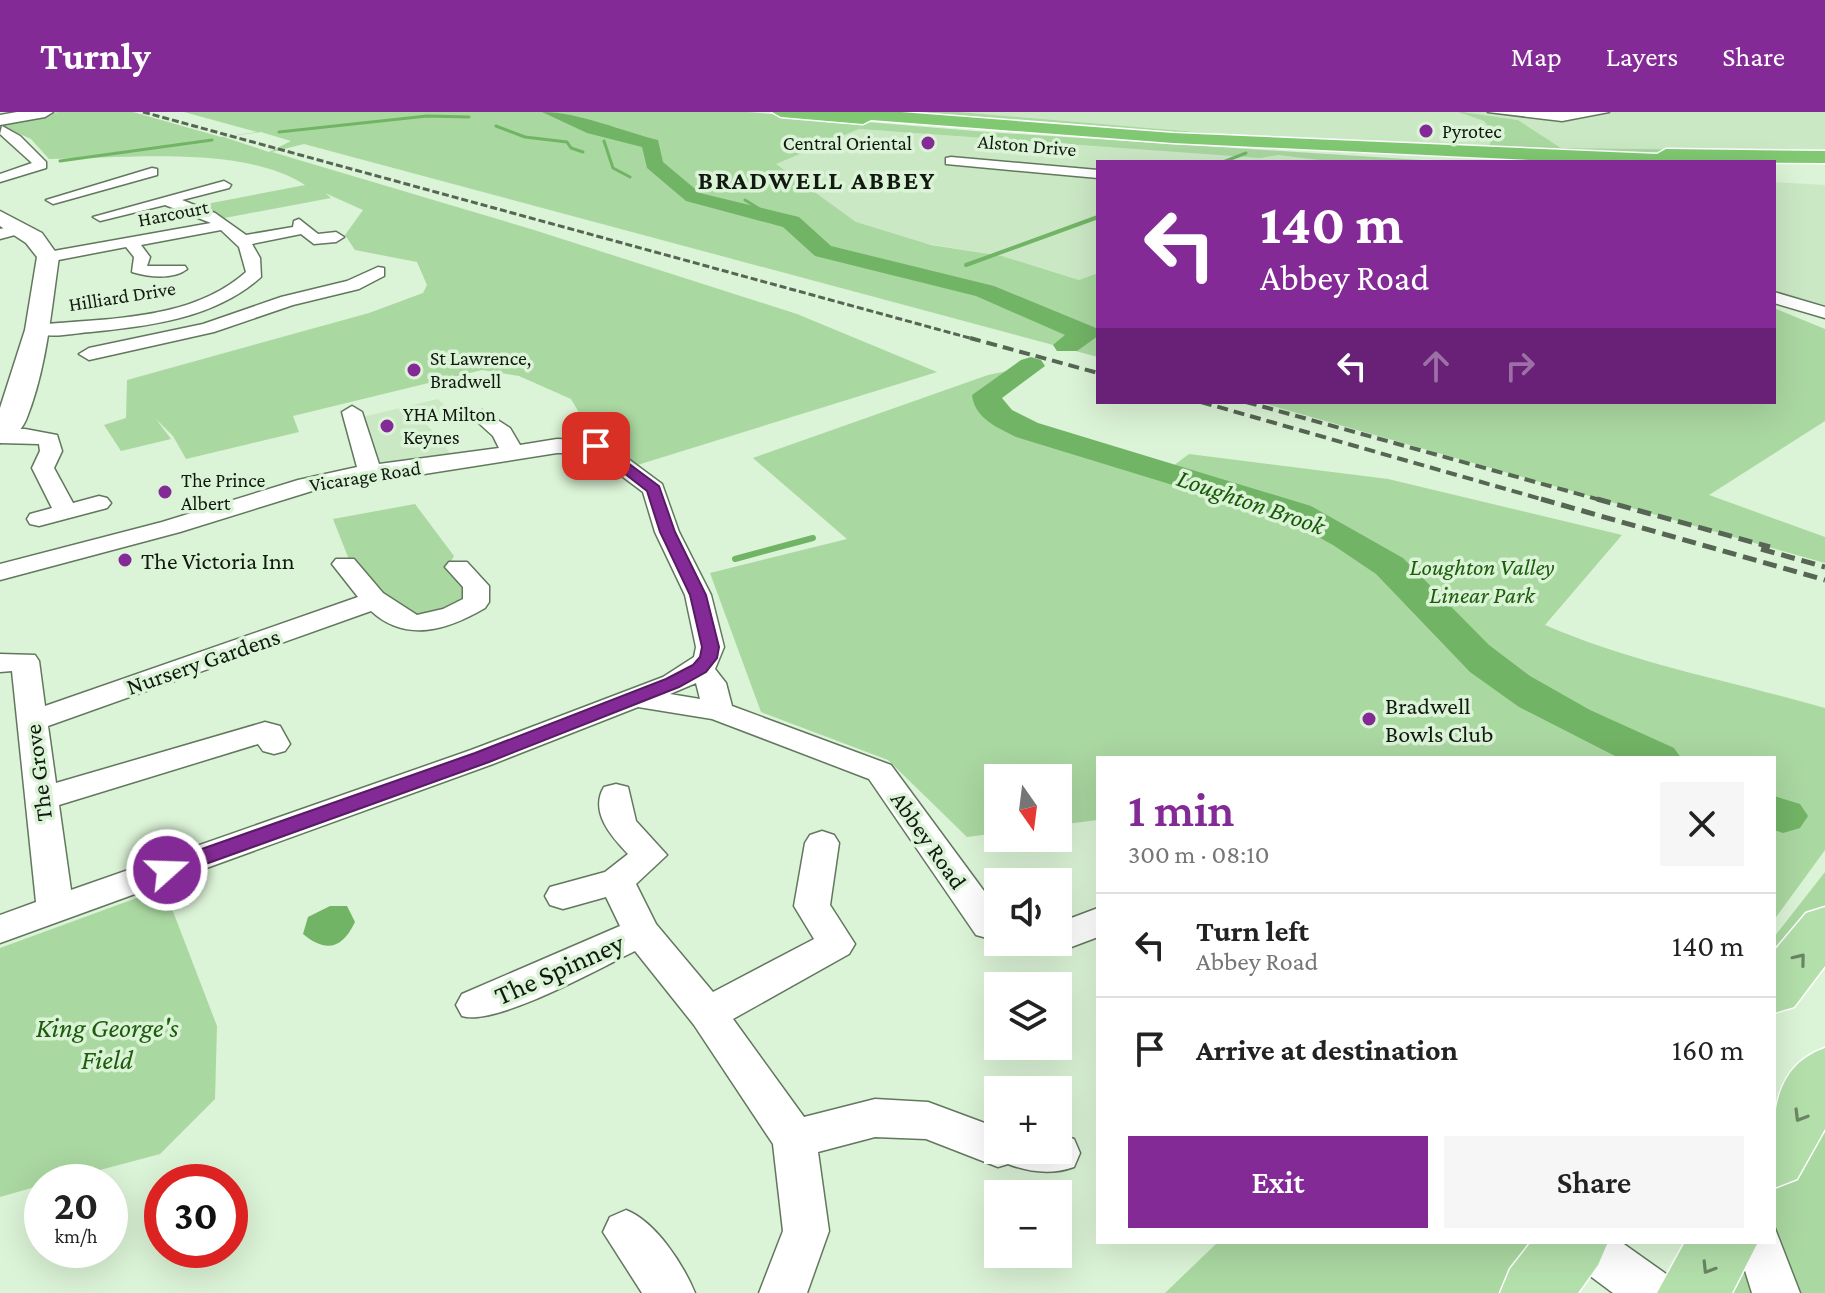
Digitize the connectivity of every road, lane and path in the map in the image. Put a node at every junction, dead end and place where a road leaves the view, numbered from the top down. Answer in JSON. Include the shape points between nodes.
{"nodes":[{"id":1,"x":45,"y":112,"type":"edge"},
{"id":2,"x":781,"y":112,"type":"edge"},
{"id":3,"x":833,"y":112,"type":"edge"},
{"id":4,"x":1494,"y":112,"type":"edge"},
{"id":5,"x":1603,"y":112,"type":"edge"},
{"id":6,"x":1522,"y":113,"type":"edge"},
{"id":7,"x":1,"y":131,"type":"edge"},
{"id":8,"x":1395,"y":150,"type":"junction"},
{"id":9,"x":1324,"y":151,"type":"junction"},
{"id":10,"x":1825,"y":157,"type":"edge"},
{"id":11,"x":1461,"y":160,"type":"edge"},
{"id":12,"x":1520,"y":160,"type":"edge"},
{"id":13,"x":1646,"y":160,"type":"edge"},
{"id":14,"x":40,"y":161,"type":"junction"},
{"id":15,"x":951,"y":161,"type":"dead end"},
{"id":16,"x":0,"y":166,"type":"edge"},
{"id":17,"x":1776,"y":167,"type":"edge"},
{"id":18,"x":1825,"y":169,"type":"edge"},
{"id":19,"x":152,"y":172,"type":"dead end"},
{"id":20,"x":18,"y":173,"type":"junction"},
{"id":21,"x":1096,"y":174,"type":"edge"},
{"id":22,"x":1776,"y":176,"type":"edge"},
{"id":23,"x":0,"y":178,"type":"edge"},
{"id":24,"x":1799,"y":178,"type":"dead end"},
{"id":25,"x":224,"y":185,"type":"dead end"},
{"id":26,"x":105,"y":186,"type":"junction"},
{"id":27,"x":53,"y":200,"type":"dead end"},
{"id":28,"x":168,"y":201,"type":"junction"},
{"id":29,"x":0,"y":217,"type":"edge"},
{"id":30,"x":100,"y":217,"type":"dead end"},
{"id":31,"x":223,"y":225,"type":"junction"},
{"id":32,"x":10,"y":231,"type":"edge"},
{"id":33,"x":336,"y":237,"type":"dead end"},
{"id":34,"x":241,"y":241,"type":"junction"},
{"id":35,"x":131,"y":243,"type":"junction"},
{"id":36,"x":48,"y":257,"type":"junction"},
{"id":37,"x":179,"y":269,"type":"dead end"},
{"id":38,"x":378,"y":272,"type":"dead end"},
{"id":39,"x":1776,"y":298,"type":"edge"},
{"id":40,"x":208,"y":302,"type":"junction"},
{"id":41,"x":249,"y":313,"type":"junction"},
{"id":42,"x":1825,"y":313,"type":"edge"},
{"id":43,"x":31,"y":331,"type":"junction"},
{"id":44,"x":89,"y":354,"type":"dead end"},
{"id":45,"x":352,"y":412,"type":"dead end"},
{"id":46,"x":482,"y":416,"type":"dead end"},
{"id":47,"x":0,"y":435,"type":"edge"},
{"id":48,"x":513,"y":453,"type":"junction"},
{"id":49,"x":370,"y":471,"type":"junction"},
{"id":50,"x":99,"y":503,"type":"dead end"},
{"id":51,"x":66,"y":511,"type":"junction"},
{"id":52,"x":39,"y":519,"type":"dead end"},
{"id":53,"x":345,"y":564,"type":"dead end"},
{"id":54,"x":458,"y":567,"type":"dead end"},
{"id":55,"x":0,"y":572,"type":"edge"},
{"id":56,"x":374,"y":601,"type":"junction"},
{"id":57,"x":0,"y":663,"type":"edge"},
{"id":58,"x":700,"y":669,"type":"junction"},
{"id":59,"x":636,"y":698,"type":"junction"},
{"id":60,"x":718,"y":711,"type":"junction"},
{"id":61,"x":32,"y":721,"type":"junction"},
{"id":62,"x":274,"y":744,"type":"dead end"},
{"id":63,"x":616,"y":795,"type":"dead end"},
{"id":64,"x":41,"y":799,"type":"junction"},
{"id":65,"x":822,"y":843,"type":"dead end"},
{"id":66,"x":617,"y":881,"type":"junction"},
{"id":67,"x":563,"y":896,"type":"dead end"},
{"id":68,"x":55,"y":910,"type":"junction"},
{"id":69,"x":984,"y":918,"type":"edge"},
{"id":70,"x":1096,"y":923,"type":"edge"},
{"id":71,"x":1825,"y":927,"type":"edge"},
{"id":72,"x":0,"y":929,"type":"edge"},
{"id":73,"x":641,"y":932,"type":"junction"},
{"id":74,"x":1072,"y":932,"type":"edge"},
{"id":75,"x":1776,"y":988,"type":"edge"},
{"id":76,"x":476,"y":1005,"type":"dead end"},
{"id":77,"x":708,"y":1014,"type":"junction"},
{"id":78,"x":1825,"y":1073,"type":"edge"},
{"id":79,"x":794,"y":1139,"type":"junction"},
{"id":80,"x":984,"y":1143,"type":"edge"},
{"id":81,"x":1776,"y":1156,"type":"edge"},
{"id":82,"x":626,"y":1232,"type":"dead end"},
{"id":83,"x":1572,"y":1244,"type":"edge"},
{"id":84,"x":1586,"y":1244,"type":"edge"},
{"id":85,"x":1723,"y":1244,"type":"edge"},
{"id":86,"x":1760,"y":1244,"type":"edge"},
{"id":87,"x":671,"y":1293,"type":"edge"},
{"id":88,"x":783,"y":1293,"type":"edge"},
{"id":89,"x":1535,"y":1293,"type":"edge"},
{"id":90,"x":1652,"y":1293,"type":"edge"},
{"id":91,"x":1692,"y":1293,"type":"edge"},
{"id":92,"x":1776,"y":1293,"type":"edge"}],
"edges":[{"from":1,"to":7,"type":"street"},
{"from":2,"to":9,"type":"highway"},
{"from":3,"to":8,"type":"highway"},
{"from":4,"to":6,"type":"street"},
{"from":5,"to":6,"type":"street","via":[[1562,117]]},
{"from":7,"to":14,"type":"street"},
{"from":8,"to":10,"type":"highway"},
{"from":8,"to":13,"type":"highway"},
{"from":9,"to":11,"type":"highway"},
{"from":9,"to":12,"type":"highway"},
{"from":14,"to":16,"type":"street"},
{"from":14,"to":20,"type":"street"},
{"from":15,"to":21,"type":"street","name":"Alston Drive"},
{"from":17,"to":18,"type":"highway"},
{"from":19,"to":26,"type":"street"},
{"from":20,"to":23,"type":"street"},
{"from":20,"to":26,"type":"street"},
{"from":22,"to":24,"type":"highway"},
{"from":25,"to":28,"type":"street"},
{"from":26,"to":27,"type":"street"},
{"from":28,"to":30,"type":"street"},
{"from":28,"to":31,"type":"street","via":[[191,206]]},
{"from":29,"to":32,"type":"street"},
{"from":31,"to":34,"type":"street"},
{"from":31,"to":35,"type":"street","name":"Harcourt"},
{"from":32,"to":36,"type":"street","via":[[34,238]]},
{"from":33,"to":34,"type":"street","via":[[314,239],[302,227]]},
{"from":34,"to":40,"type":"street","name":"Hilliard Drive","via":[[255,273],[232,292]]},
{"from":35,"to":36,"type":"street","name":"Harcourt"},
{"from":35,"to":37,"type":"street","name":"Harcourt","via":[[142,257],[138,269]]},
{"from":36,"to":43,"type":"street"},
{"from":38,"to":41,"type":"street","via":[[353,285]]},
{"from":39,"to":42,"type":"street"},
{"from":40,"to":41,"type":"street"},
{"from":40,"to":43,"type":"street","name":"Hilliard Drive","via":[[135,321]]},
{"from":41,"to":44,"type":"street","via":[[208,328]]},
{"from":43,"to":47,"type":"street","via":[[11,421]]},
{"from":45,"to":49,"type":"street"},
{"from":46,"to":48,"type":"street","via":[[502,433]]},
{"from":47,"to":51,"type":"street","via":[[49,440],[51,451],[43,468]]},
{"from":48,"to":49,"type":"street","name":"Vicarage Road"},
{"from":48,"to":58,"type":"street","name":"Vicarage Road","via":[[596,446],[654,489],[667,532],[698,595],[710,647]]},
{"from":49,"to":55,"type":"street","name":"Vicarage Road"},
{"from":50,"to":51,"type":"street"},
{"from":51,"to":52,"type":"street"},
{"from":53,"to":56,"type":"street"},
{"from":54,"to":56,"type":"street","via":[[476,586],[476,602],[451,618],[422,624],[393,618]]},
{"from":56,"to":61,"type":"street","name":"Nursery Gardens"},
{"from":57,"to":61,"type":"street","name":"The Grove","via":[[25,661]]},
{"from":58,"to":59,"type":"street"},
{"from":58,"to":60,"type":"street","via":[[711,683]]},
{"from":59,"to":60,"type":"street","name":"Abbey Road"},
{"from":59,"to":68,"type":"street"},
{"from":60,"to":69,"type":"street","name":"Abbey Road","via":[[880,772]]},
{"from":61,"to":64,"type":"street","name":"The Grove"},
{"from":62,"to":64,"type":"street","via":[[265,732]]},
{"from":63,"to":66,"type":"street","via":[[620,825],[650,855]]},
{"from":64,"to":68,"type":"street","name":"The Grove"},
{"from":65,"to":77,"type":"street","via":[[812,906],[836,944]]},
{"from":66,"to":67,"type":"street"},
{"from":66,"to":73,"type":"street","name":"The Spinney"},
{"from":68,"to":72,"type":"street"},
{"from":70,"to":74,"type":"street"},
{"from":75,"to":71,"type":"main road","one_way":true},
{"from":73,"to":76,"type":"street","name":"The Spinney"},
{"from":73,"to":77,"type":"street","name":"The Spinney"},
{"from":77,"to":79,"type":"street","name":"The Spinney"},
{"from":78,"to":81,"type":"main road","one_way":true},
{"from":79,"to":80,"type":"street","via":[[875,1118],[928,1121]]},
{"from":79,"to":88,"type":"street","name":"The Spinney","via":[[806,1231]]},
{"from":82,"to":87,"type":"street"},
{"from":83,"to":89,"type":"main road"},
{"from":84,"to":90,"type":"street"},
{"from":85,"to":91,"type":"main road","one_way":true},
{"from":86,"to":92,"type":"street"}]}
